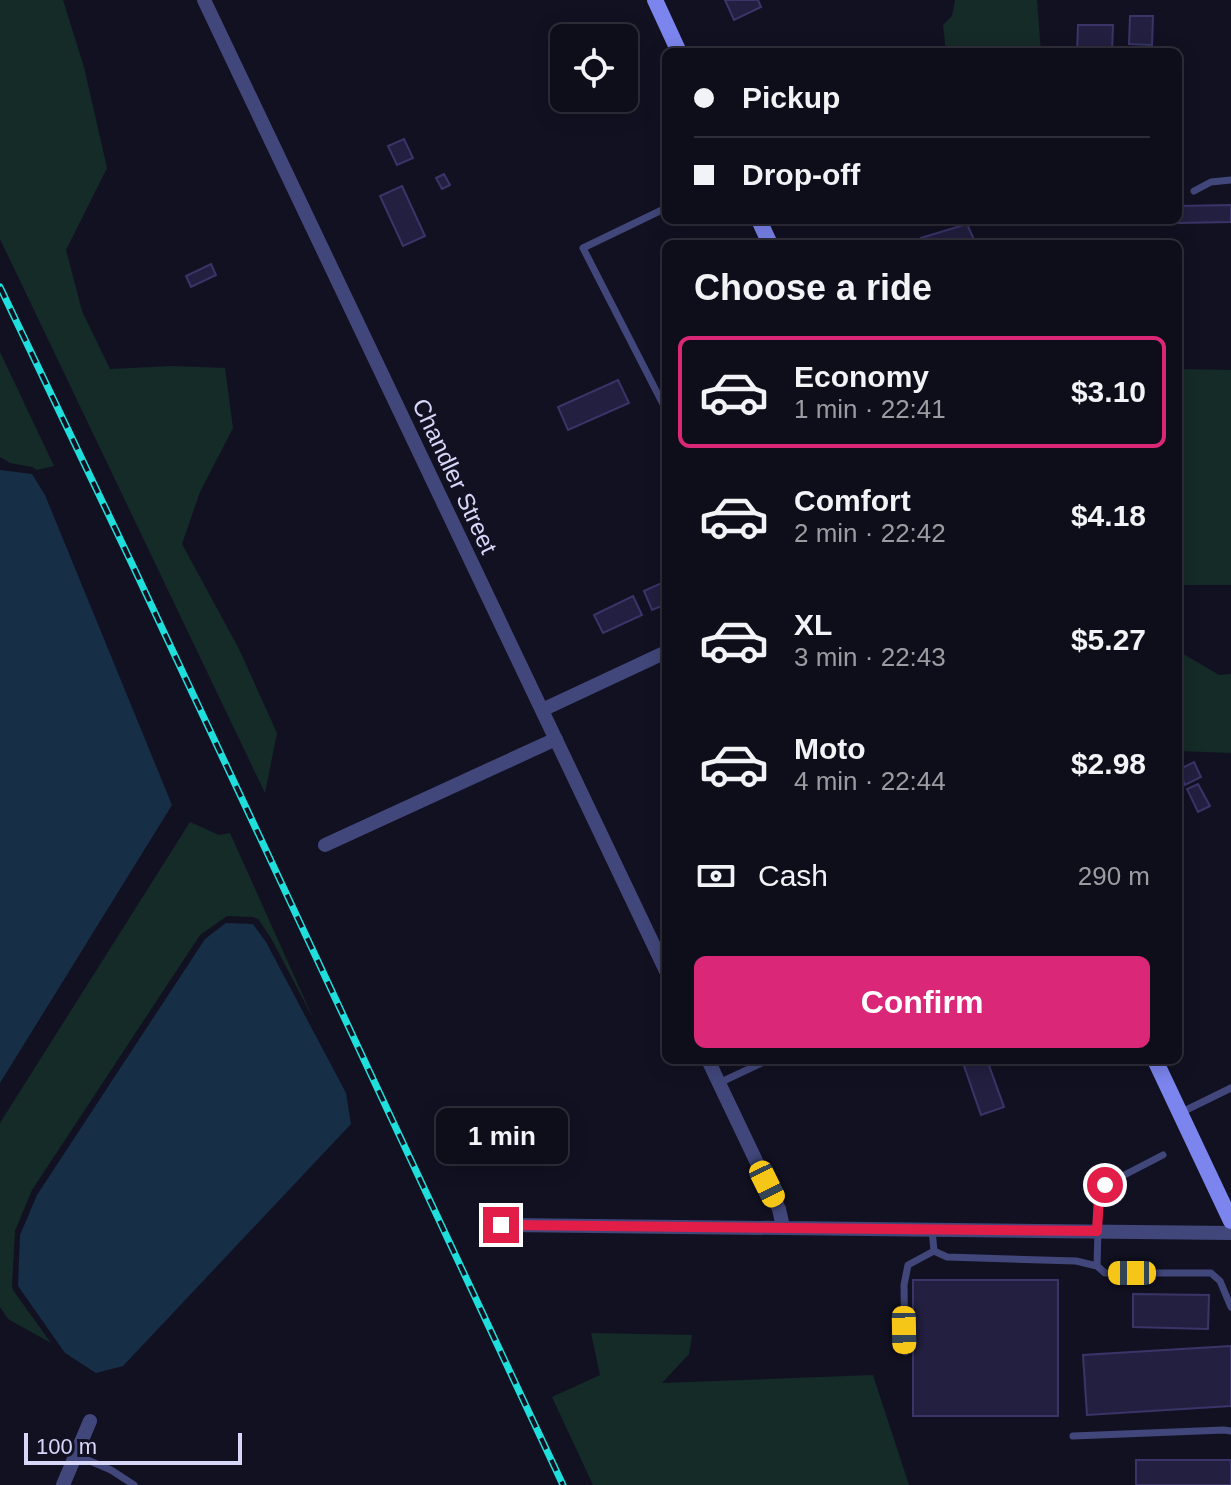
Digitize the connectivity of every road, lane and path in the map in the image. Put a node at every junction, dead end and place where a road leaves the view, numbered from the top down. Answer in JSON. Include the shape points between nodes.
{"nodes":[{"id":1,"x":204,"y":0,"type":"edge"},
{"id":2,"x":655,"y":0,"type":"edge"},
{"id":3,"x":677,"y":48,"type":"edge"},
{"id":4,"x":1231,"y":180,"type":"edge"},
{"id":5,"x":1194,"y":191,"type":"dead end"},
{"id":6,"x":662,"y":210,"type":"edge"},
{"id":7,"x":662,"y":402,"type":"edge"},
{"id":8,"x":662,"y":654,"type":"edge"},
{"id":9,"x":542,"y":710,"type":"junction"},
{"id":10,"x":556,"y":739,"type":"junction"},
{"id":11,"x":325,"y":845,"type":"dead end"},
{"id":12,"x":662,"y":963,"type":"edge"},
{"id":13,"x":710,"y":1064,"type":"edge"},
{"id":14,"x":759,"y":1064,"type":"edge"},
{"id":15,"x":1157,"y":1064,"type":"edge"},
{"id":16,"x":719,"y":1083,"type":"junction"},
{"id":17,"x":1231,"y":1088,"type":"edge"},
{"id":18,"x":1180,"y":1113,"type":"junction"},
{"id":19,"x":1163,"y":1155,"type":"dead end"},
{"id":20,"x":1231,"y":1221,"type":"edge"},
{"id":21,"x":501,"y":1225,"type":"dead end"},
{"id":22,"x":783,"y":1227,"type":"junction"},
{"id":23,"x":932,"y":1229,"type":"junction"},
{"id":24,"x":1097,"y":1231,"type":"junction"},
{"id":25,"x":1231,"y":1233,"type":"edge"},
{"id":26,"x":934,"y":1251,"type":"junction"},
{"id":27,"x":1097,"y":1266,"type":"junction"},
{"id":28,"x":1231,"y":1307,"type":"edge"},
{"id":29,"x":905,"y":1352,"type":"dead end"},
{"id":30,"x":90,"y":1421,"type":"dead end"},
{"id":31,"x":1231,"y":1431,"type":"edge"},
{"id":32,"x":1073,"y":1436,"type":"dead end"},
{"id":33,"x":76,"y":1455,"type":"junction"},
{"id":34,"x":63,"y":1485,"type":"edge"},
{"id":35,"x":134,"y":1485,"type":"edge"}],
"edges":[{"from":1,"to":9,"type":"street","name":"Chandler Street"},
{"from":2,"to":3,"type":"main road"},
{"from":4,"to":5,"type":"lane"},
{"from":6,"to":7,"type":"lane","via":[[583,248]]},
{"from":8,"to":9,"type":"street"},
{"from":9,"to":10,"type":"street","name":"Chandler Street"},
{"from":10,"to":11,"type":"street"},
{"from":10,"to":12,"type":"street","name":"Chandler Street"},
{"from":13,"to":16,"type":"street"},
{"from":14,"to":16,"type":"lane"},
{"from":15,"to":18,"type":"main road"},
{"from":16,"to":22,"type":"street"},
{"from":17,"to":18,"type":"lane"},
{"from":18,"to":20,"type":"main road"},
{"from":19,"to":24,"type":"lane","via":[[1105,1185],[1099,1196]]},
{"from":21,"to":22,"type":"street"},
{"from":22,"to":23,"type":"street"},
{"from":23,"to":24,"type":"street"},
{"from":23,"to":26,"type":"lane"},
{"from":24,"to":25,"type":"street"},
{"from":24,"to":27,"type":"lane"},
{"from":26,"to":27,"type":"lane","via":[[947,1257]]},
{"from":26,"to":29,"type":"lane","via":[[908,1265]]},
{"from":27,"to":28,"type":"lane","via":[[1105,1273],[1211,1273]]},
{"from":30,"to":33,"type":"street"},
{"from":31,"to":32,"type":"lane"},
{"from":33,"to":34,"type":"street"},
{"from":33,"to":35,"type":"lane"}]}
